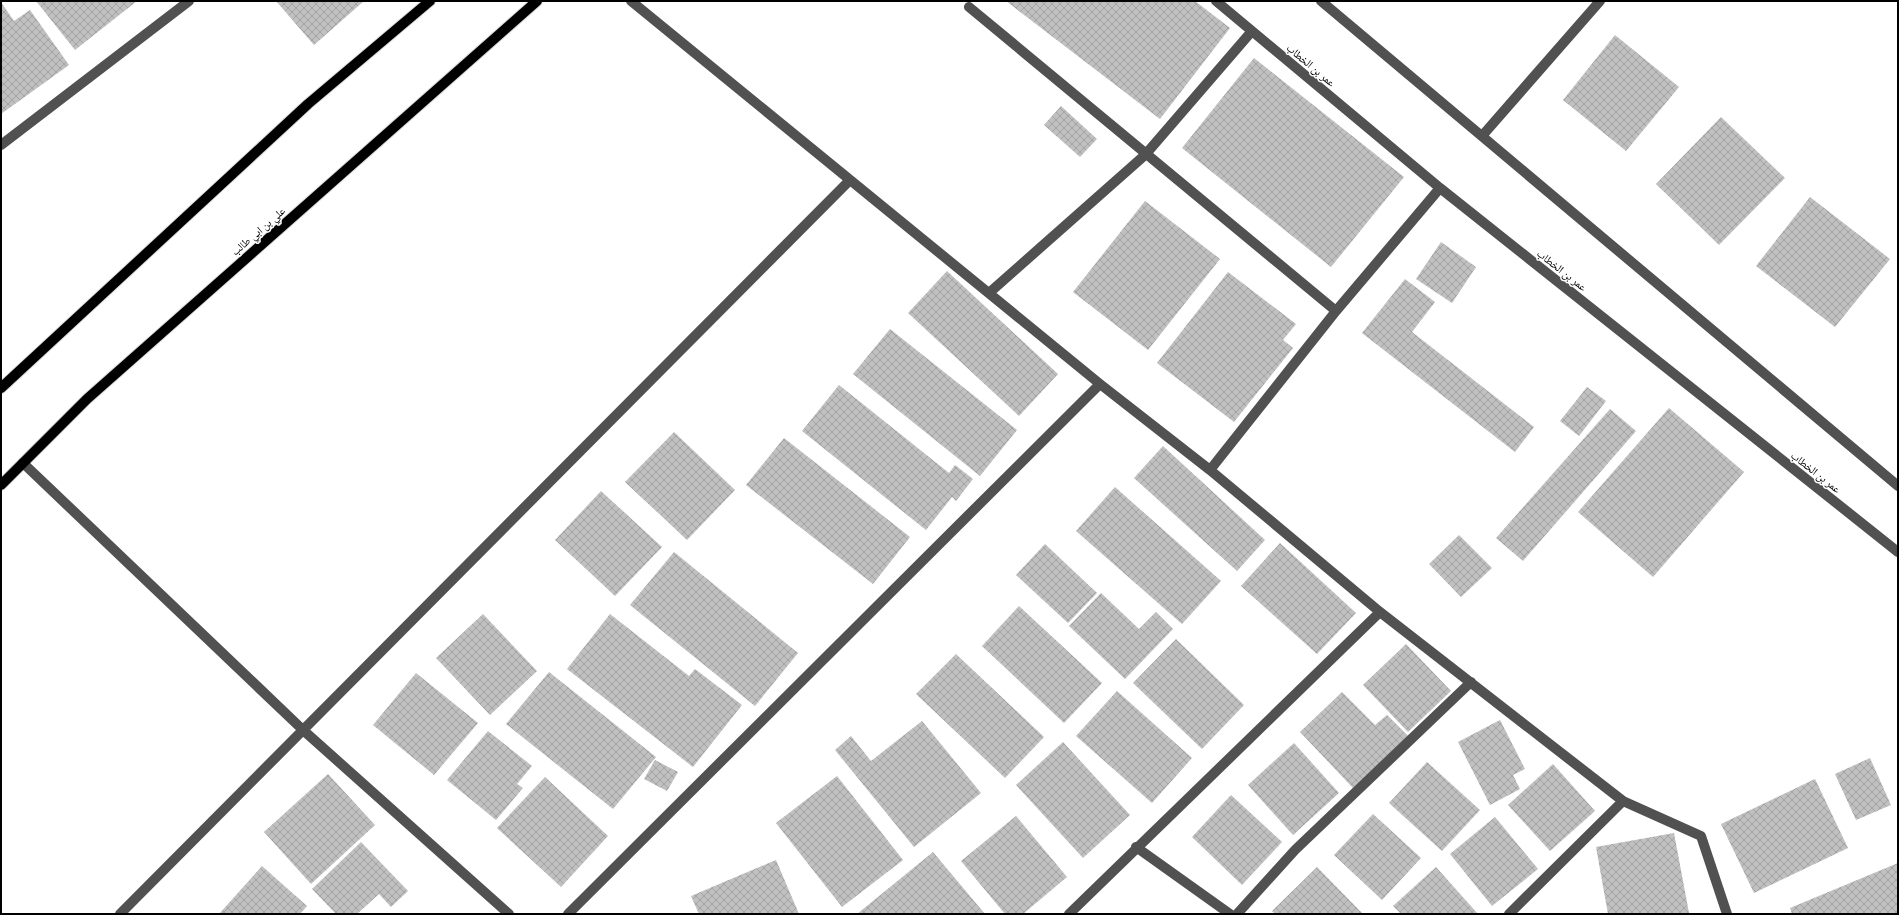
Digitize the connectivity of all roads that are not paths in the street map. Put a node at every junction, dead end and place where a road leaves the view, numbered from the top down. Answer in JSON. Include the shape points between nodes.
{"nodes":[{"id":1,"x":189,"y":1,"type":"edge"},
{"id":2,"x":430,"y":1,"type":"edge"},
{"id":3,"x":537,"y":1,"type":"edge"},
{"id":4,"x":631,"y":1,"type":"edge"},
{"id":5,"x":1216,"y":1,"type":"edge"},
{"id":6,"x":1322,"y":1,"type":"edge"},
{"id":7,"x":1600,"y":1,"type":"edge"},
{"id":8,"x":969,"y":7,"type":"dead end"},
{"id":9,"x":1252,"y":31,"type":"junction"},
{"id":10,"x":1482,"y":136,"type":"junction"},
{"id":11,"x":1,"y":145,"type":"edge"},
{"id":12,"x":1145,"y":155,"type":"junction"},
{"id":13,"x":850,"y":180,"type":"junction"},
{"id":14,"x":1440,"y":188,"type":"junction"},
{"id":15,"x":988,"y":293,"type":"junction"},
{"id":16,"x":1336,"y":311,"type":"junction"},
{"id":17,"x":1100,"y":384,"type":"junction"},
{"id":18,"x":1,"y":388,"type":"edge"},
{"id":19,"x":23,"y":463,"type":"junction"},
{"id":20,"x":1210,"y":470,"type":"junction"},
{"id":21,"x":1,"y":485,"type":"edge"},
{"id":22,"x":1898,"y":486,"type":"edge"},
{"id":23,"x":1898,"y":552,"type":"edge"},
{"id":24,"x":1380,"y":612,"type":"junction"},
{"id":25,"x":1471,"y":682,"type":"junction"},
{"id":26,"x":303,"y":730,"type":"junction"},
{"id":27,"x":1623,"y":801,"type":"junction"},
{"id":28,"x":1136,"y":847,"type":"junction"},
{"id":29,"x":120,"y":914,"type":"edge"},
{"id":30,"x":509,"y":914,"type":"edge"},
{"id":31,"x":568,"y":914,"type":"edge"},
{"id":32,"x":1069,"y":914,"type":"edge"},
{"id":33,"x":1230,"y":914,"type":"edge"},
{"id":34,"x":1237,"y":914,"type":"edge"},
{"id":35,"x":1510,"y":914,"type":"edge"},
{"id":36,"x":1728,"y":914,"type":"edge"}],
"edges":[{"from":1,"to":11,"type":"street"},
{"from":2,"to":18,"type":"main road","via":[[308,104]]},
{"from":3,"to":19,"type":"main road","name":"علي بن ابي طالب","via":[[87,399]]},
{"from":4,"to":13,"type":"street"},
{"from":5,"to":9,"type":"street","name":"عمر بن الخطاب"},
{"from":6,"to":10,"type":"street"},
{"from":7,"to":10,"type":"street"},
{"from":8,"to":12,"type":"street"},
{"from":9,"to":12,"type":"street"},
{"from":9,"to":14,"type":"street","name":"عمر بن الخطاب"},
{"from":10,"to":22,"type":"street"},
{"from":12,"to":15,"type":"street"},
{"from":12,"to":16,"type":"street"},
{"from":13,"to":15,"type":"street"},
{"from":13,"to":26,"type":"street"},
{"from":14,"to":16,"type":"street"},
{"from":14,"to":23,"type":"street","name":"عمر بن الخطاب"},
{"from":15,"to":17,"type":"street"},
{"from":16,"to":20,"type":"street"},
{"from":17,"to":20,"type":"street"},
{"from":17,"to":31,"type":"street"},
{"from":19,"to":21,"type":"main road","name":"علي بن ابي طالب"},
{"from":19,"to":26,"type":"street"},
{"from":20,"to":24,"type":"street"},
{"from":24,"to":25,"type":"street"},
{"from":24,"to":28,"type":"street"},
{"from":25,"to":27,"type":"street"},
{"from":25,"to":34,"type":"street","via":[[1295,850]]},
{"from":26,"to":29,"type":"street"},
{"from":26,"to":30,"type":"street"},
{"from":27,"to":35,"type":"street"},
{"from":27,"to":36,"type":"street","via":[[1701,836]]},
{"from":28,"to":32,"type":"street"},
{"from":28,"to":33,"type":"street"}]}
